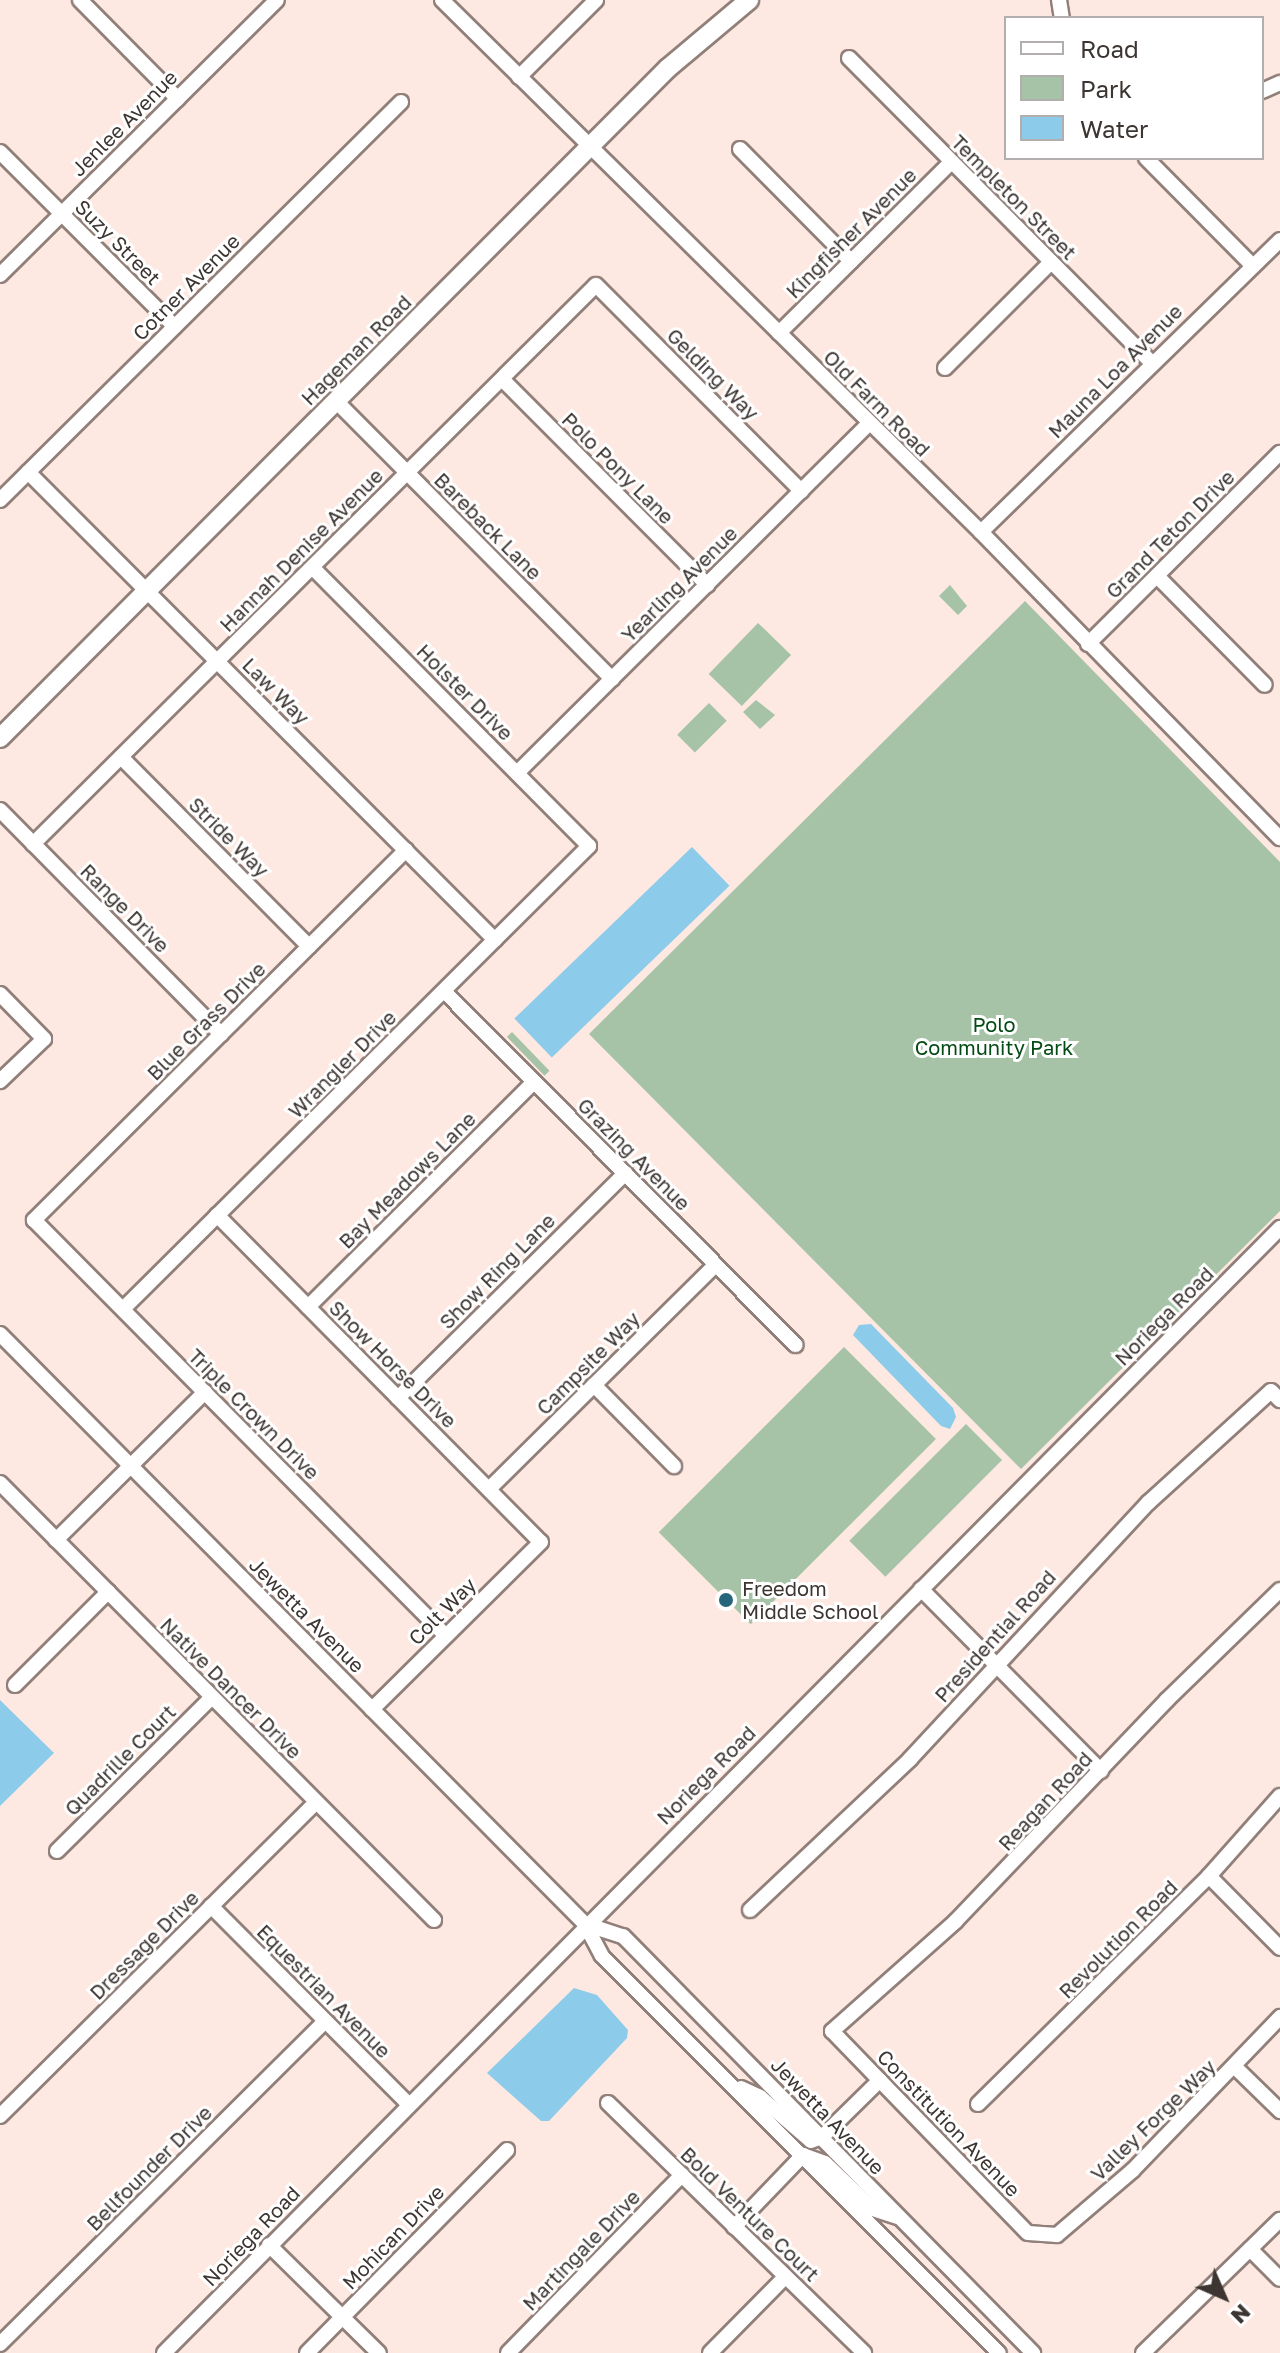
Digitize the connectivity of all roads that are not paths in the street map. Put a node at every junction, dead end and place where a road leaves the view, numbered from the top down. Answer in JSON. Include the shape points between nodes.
{"nodes":[{"id":1,"x":80,"y":0,"type":"edge"},
{"id":2,"x":277,"y":0,"type":"edge"},
{"id":3,"x":442,"y":0,"type":"edge"},
{"id":4,"x":596,"y":0,"type":"edge"},
{"id":5,"x":749,"y":0,"type":"edge"},
{"id":6,"x":849,"y":58,"type":"dead end"},
{"id":7,"x":519,"y":77,"type":"junction"},
{"id":8,"x":178,"y":99,"type":"junction"},
{"id":9,"x":401,"y":102,"type":"dead end"},
{"id":10,"x":591,"y":147,"type":"junction"},
{"id":11,"x":740,"y":149,"type":"dead end"},
{"id":12,"x":0,"y":152,"type":"edge"},
{"id":13,"x":1154,"y":161,"type":"edge"},
{"id":14,"x":951,"y":162,"type":"junction"},
{"id":15,"x":62,"y":214,"type":"junction"},
{"id":16,"x":1280,"y":240,"type":"edge"},
{"id":17,"x":851,"y":261,"type":"junction"},
{"id":18,"x":1051,"y":262,"type":"junction"},
{"id":19,"x":1251,"y":264,"type":"junction"},
{"id":20,"x":0,"y":275,"type":"edge"},
{"id":21,"x":596,"y":285,"type":"joint"},
{"id":22,"x":175,"y":327,"type":"junction"},
{"id":23,"x":779,"y":333,"type":"junction"},
{"id":24,"x":1152,"y":363,"type":"junction"},
{"id":25,"x":945,"y":368,"type":"dead end"},
{"id":26,"x":502,"y":379,"type":"junction"},
{"id":27,"x":336,"y":401,"type":"junction"},
{"id":28,"x":869,"y":424,"type":"junction"},
{"id":29,"x":1280,"y":453,"type":"edge"},
{"id":30,"x":28,"y":472,"type":"junction"},
{"id":31,"x":407,"y":473,"type":"junction"},
{"id":32,"x":801,"y":491,"type":"junction"},
{"id":33,"x":0,"y":500,"type":"edge"},
{"id":34,"x":981,"y":532,"type":"junction"},
{"id":35,"x":312,"y":567,"type":"junction"},
{"id":36,"x":1157,"y":576,"type":"junction"},
{"id":37,"x":707,"y":585,"type":"junction"},
{"id":38,"x":145,"y":590,"type":"junction"},
{"id":39,"x":1088,"y":644,"type":"junction"},
{"id":40,"x":218,"y":661,"type":"junction"},
{"id":41,"x":612,"y":679,"type":"junction"},
{"id":42,"x":1265,"y":685,"type":"dead end"},
{"id":43,"x":0,"y":738,"type":"edge"},
{"id":44,"x":121,"y":757,"type":"junction"},
{"id":45,"x":517,"y":773,"type":"junction"},
{"id":46,"x":0,"y":810,"type":"edge"},
{"id":47,"x":1280,"y":838,"type":"edge"},
{"id":48,"x":33,"y":844,"type":"junction"},
{"id":49,"x":589,"y":846,"type":"joint"},
{"id":50,"x":406,"y":850,"type":"junction"},
{"id":51,"x":495,"y":940,"type":"junction"},
{"id":52,"x":309,"y":946,"type":"junction"},
{"id":53,"x":444,"y":991,"type":"junction"},
{"id":54,"x":0,"y":994,"type":"edge"},
{"id":55,"x":221,"y":1034,"type":"junction"},
{"id":56,"x":0,"y":1081,"type":"edge"},
{"id":57,"x":534,"y":1082,"type":"junction"},
{"id":58,"x":625,"y":1173,"type":"junction"},
{"id":59,"x":217,"y":1215,"type":"junction"},
{"id":60,"x":34,"y":1220,"type":"joint"},
{"id":61,"x":1280,"y":1228,"type":"edge"},
{"id":62,"x":715,"y":1265,"type":"junction"},
{"id":63,"x":308,"y":1307,"type":"junction"},
{"id":64,"x":123,"y":1309,"type":"junction"},
{"id":65,"x":0,"y":1334,"type":"edge"},
{"id":66,"x":795,"y":1345,"type":"dead end"},
{"id":67,"x":594,"y":1385,"type":"junction"},
{"id":68,"x":205,"y":1392,"type":"junction"},
{"id":69,"x":1276,"y":1396,"type":"edge"},
{"id":70,"x":398,"y":1398,"type":"junction"},
{"id":71,"x":131,"y":1466,"type":"junction"},
{"id":72,"x":674,"y":1466,"type":"dead end"},
{"id":73,"x":2,"y":1489,"type":"edge"},
{"id":74,"x":489,"y":1489,"type":"junction"},
{"id":75,"x":56,"y":1540,"type":"junction"},
{"id":76,"x":541,"y":1542,"type":"joint"},
{"id":77,"x":921,"y":1589,"type":"junction"},
{"id":78,"x":1280,"y":1590,"type":"edge"},
{"id":79,"x":108,"y":1592,"type":"junction"},
{"id":80,"x":446,"y":1636,"type":"junction"},
{"id":81,"x":996,"y":1665,"type":"junction"},
{"id":82,"x":15,"y":1685,"type":"dead end"},
{"id":83,"x":212,"y":1697,"type":"junction"},
{"id":84,"x":372,"y":1709,"type":"junction"},
{"id":85,"x":1101,"y":1771,"type":"junction"},
{"id":86,"x":1280,"y":1796,"type":"edge"},
{"id":87,"x":316,"y":1802,"type":"junction"},
{"id":88,"x":57,"y":1851,"type":"dead end"},
{"id":89,"x":1209,"y":1876,"type":"junction"},
{"id":90,"x":211,"y":1906,"type":"junction"},
{"id":91,"x":750,"y":1910,"type":"dead end"},
{"id":92,"x":434,"y":1920,"type":"dead end"},
{"id":93,"x":585,"y":1924,"type":"junction"},
{"id":94,"x":1280,"y":1948,"type":"edge"},
{"id":95,"x":1280,"y":2017,"type":"edge"},
{"id":96,"x":325,"y":2021,"type":"junction"},
{"id":97,"x":832,"y":2031,"type":"joint"},
{"id":98,"x":1236,"y":2068,"type":"junction"},
{"id":99,"x":880,"y":2080,"type":"junction"},
{"id":100,"x":733,"y":2085,"type":"junction"},
{"id":101,"x":608,"y":2103,"type":"dead end"},
{"id":102,"x":408,"y":2104,"type":"junction"},
{"id":103,"x":978,"y":2104,"type":"dead end"},
{"id":104,"x":1280,"y":2111,"type":"edge"},
{"id":105,"x":0,"y":2116,"type":"edge"},
{"id":106,"x":822,"y":2137,"type":"junction"},
{"id":107,"x":507,"y":2150,"type":"dead end"},
{"id":108,"x":803,"y":2155,"type":"junction"},
{"id":109,"x":682,"y":2175,"type":"junction"},
{"id":110,"x":898,"y":2217,"type":"junction"},
{"id":111,"x":1280,"y":2220,"type":"edge"},
{"id":112,"x":734,"y":2227,"type":"junction"},
{"id":113,"x":1043,"y":2234,"type":"joint"},
{"id":114,"x":269,"y":2245,"type":"junction"},
{"id":115,"x":1250,"y":2249,"type":"junction"},
{"id":116,"x":785,"y":2277,"type":"junction"},
{"id":117,"x":1280,"y":2279,"type":"edge"},
{"id":118,"x":343,"y":2317,"type":"junction"},
{"id":119,"x":0,"y":2344,"type":"edge"},
{"id":120,"x":164,"y":2353,"type":"edge"},
{"id":121,"x":307,"y":2353,"type":"edge"},
{"id":122,"x":379,"y":2353,"type":"edge"},
{"id":123,"x":508,"y":2353,"type":"edge"},
{"id":124,"x":710,"y":2353,"type":"edge"},
{"id":125,"x":864,"y":2353,"type":"edge"},
{"id":126,"x":999,"y":2353,"type":"edge"},
{"id":127,"x":1033,"y":2353,"type":"edge"},
{"id":128,"x":1143,"y":2353,"type":"edge"}],
"edges":[{"from":1,"to":8,"type":"street"},
{"from":2,"to":8,"type":"street","name":"Jenlee Avenue"},
{"from":3,"to":7,"type":"street","name":"Old Farm Road"},
{"from":4,"to":7,"type":"street"},
{"from":5,"to":10,"type":"main road","name":"Hageman Road","via":[[685,52]]},
{"from":6,"to":14,"type":"street","name":"Templeton Street"},
{"from":7,"to":10,"type":"street","name":"Old Farm Road"},
{"from":8,"to":15,"type":"street","name":"Jenlee Avenue"},
{"from":9,"to":22,"type":"street","name":"Cotner Avenue"},
{"from":10,"to":23,"type":"street","name":"Old Farm Road"},
{"from":10,"to":27,"type":"main road","name":"Hageman Road"},
{"from":11,"to":17,"type":"street"},
{"from":12,"to":15,"type":"street","name":"Suzy Street"},
{"from":13,"to":19,"type":"street"},
{"from":14,"to":17,"type":"street","name":"Kingfisher Avenue"},
{"from":14,"to":18,"type":"street","name":"Templeton Street"},
{"from":15,"to":20,"type":"street","name":"Jenlee Avenue"},
{"from":15,"to":22,"type":"street","name":"Suzy Street"},
{"from":16,"to":19,"type":"street","name":"Mauna Loa Avenue"},
{"from":17,"to":23,"type":"street","name":"Kingfisher Avenue"},
{"from":18,"to":24,"type":"street","name":"Templeton Street"},
{"from":18,"to":25,"type":"street"},
{"from":19,"to":24,"type":"street","name":"Mauna Loa Avenue"},
{"from":21,"to":26,"type":"street","name":"Hannah Denise Avenue"},
{"from":21,"to":32,"type":"street","name":"Gelding Way"},
{"from":22,"to":30,"type":"street","name":"Cotner Avenue"},
{"from":23,"to":28,"type":"street","name":"Old Farm Road"},
{"from":24,"to":34,"type":"street","name":"Mauna Loa Avenue"},
{"from":26,"to":31,"type":"street","name":"Hannah Denise Avenue"},
{"from":26,"to":37,"type":"street","name":"Polo Pony Lane"},
{"from":27,"to":31,"type":"street","name":"Bareback Lane"},
{"from":27,"to":38,"type":"main road","name":"Hageman Road"},
{"from":28,"to":32,"type":"street","name":"Yearling Avenue"},
{"from":28,"to":34,"type":"street","name":"Old Farm Road"},
{"from":29,"to":36,"type":"street","name":"Grand Teton Drive"},
{"from":30,"to":33,"type":"street","name":"Cotner Avenue"},
{"from":30,"to":38,"type":"street","name":"Law Way"},
{"from":31,"to":35,"type":"street","name":"Hannah Denise Avenue"},
{"from":31,"to":41,"type":"street","name":"Bareback Lane"},
{"from":32,"to":37,"type":"street","name":"Yearling Avenue"},
{"from":34,"to":39,"type":"street","name":"Old Farm Road"},
{"from":35,"to":40,"type":"street","name":"Hannah Denise Avenue"},
{"from":35,"to":45,"type":"street","name":"Holster Drive"},
{"from":36,"to":39,"type":"street","name":"Grand Teton Drive"},
{"from":36,"to":42,"type":"street"},
{"from":37,"to":41,"type":"street","name":"Yearling Avenue"},
{"from":38,"to":40,"type":"street","name":"Law Way"},
{"from":38,"to":43,"type":"main road","name":"Hageman Road"},
{"from":39,"to":47,"type":"street","name":"Old Farm Road"},
{"from":40,"to":44,"type":"street","name":"Hannah Denise Avenue"},
{"from":40,"to":50,"type":"street","name":"Law Way"},
{"from":41,"to":45,"type":"street","name":"Yearling Avenue"},
{"from":44,"to":48,"type":"street","name":"Hannah Denise Avenue"},
{"from":44,"to":52,"type":"street","name":"Stride Way"},
{"from":45,"to":49,"type":"street","name":"Holster Drive"},
{"from":46,"to":48,"type":"street","name":"Range Drive"},
{"from":48,"to":55,"type":"street","name":"Range Drive"},
{"from":49,"to":51,"type":"street","name":"Wrangler Drive"},
{"from":50,"to":51,"type":"street","name":"Law Way"},
{"from":50,"to":52,"type":"street","name":"Blue Grass Drive"},
{"from":51,"to":53,"type":"street","name":"Wrangler Drive"},
{"from":52,"to":55,"type":"street","name":"Blue Grass Drive"},
{"from":53,"to":57,"type":"street","name":"Grazing Avenue"},
{"from":53,"to":59,"type":"street","name":"Wrangler Drive"},
{"from":54,"to":56,"type":"street","via":[[44,1039]]},
{"from":55,"to":60,"type":"street","name":"Blue Grass Drive"},
{"from":57,"to":58,"type":"street","name":"Grazing Avenue"},
{"from":57,"to":63,"type":"street","name":"Bay Meadows Lane"},
{"from":58,"to":62,"type":"street","name":"Grazing Avenue"},
{"from":58,"to":70,"type":"street","name":"Show Ring Lane"},
{"from":59,"to":63,"type":"street","name":"Show Horse Drive"},
{"from":59,"to":64,"type":"street","name":"Wrangler Drive"},
{"from":60,"to":64,"type":"street","name":"Triple Crown Drive"},
{"from":61,"to":77,"type":"street","name":"Noriega Road"},
{"from":62,"to":66,"type":"street","name":"Grazing Avenue"},
{"from":62,"to":67,"type":"street","name":"Campsite Way"},
{"from":63,"to":70,"type":"street","name":"Show Horse Drive"},
{"from":64,"to":68,"type":"street","name":"Triple Crown Drive"},
{"from":65,"to":71,"type":"street","name":"Jewetta Avenue"},
{"from":67,"to":72,"type":"street"},
{"from":67,"to":74,"type":"street","name":"Campsite Way"},
{"from":68,"to":71,"type":"street"},
{"from":68,"to":80,"type":"street","name":"Triple Crown Drive"},
{"from":69,"to":81,"type":"street","name":"Presidential Road","via":[[1148,1503]]},
{"from":70,"to":74,"type":"street","name":"Show Horse Drive"},
{"from":71,"to":75,"type":"street"},
{"from":71,"to":84,"type":"street","name":"Jewetta Avenue"},
{"from":73,"to":75,"type":"street","name":"Native Dancer Drive"},
{"from":74,"to":76,"type":"street","name":"Show Horse Drive"},
{"from":75,"to":79,"type":"street","name":"Native Dancer Drive"},
{"from":76,"to":80,"type":"street","name":"Colt Way"},
{"from":77,"to":81,"type":"street"},
{"from":77,"to":93,"type":"street","name":"Noriega Road"},
{"from":78,"to":85,"type":"street","name":"Reagan Road"},
{"from":79,"to":82,"type":"street"},
{"from":79,"to":83,"type":"street","name":"Native Dancer Drive"},
{"from":80,"to":84,"type":"street","name":"Colt Way"},
{"from":81,"to":85,"type":"street"},
{"from":81,"to":91,"type":"street","name":"Presidential Road","via":[[851,1818]]},
{"from":83,"to":87,"type":"street","name":"Native Dancer Drive"},
{"from":83,"to":88,"type":"street","name":"Quadrille Court"},
{"from":84,"to":93,"type":"street","name":"Jewetta Avenue"},
{"from":85,"to":97,"type":"street","name":"Reagan Road","via":[[956,1921]]},
{"from":86,"to":89,"type":"street","name":"Revolution Road"},
{"from":87,"to":90,"type":"street","name":"Dressage Drive"},
{"from":87,"to":92,"type":"street","name":"Native Dancer Drive"},
{"from":89,"to":94,"type":"street"},
{"from":89,"to":103,"type":"street","name":"Revolution Road"},
{"from":90,"to":96,"type":"street","name":"Equestrian Avenue"},
{"from":90,"to":105,"type":"street","name":"Dressage Drive"},
{"from":93,"to":100,"type":"street","name":"Jewetta Avenue","via":[[602,1956]]},
{"from":93,"to":102,"type":"street","name":"Noriega Road"},
{"from":93,"to":106,"type":"street","name":"Jewetta Avenue","via":[[623,1936]]},
{"from":95,"to":98,"type":"street","name":"Valley Forge Way"},
{"from":96,"to":102,"type":"street","name":"Equestrian Avenue"},
{"from":96,"to":119,"type":"street","name":"Bellfounder Drive"},
{"from":97,"to":99,"type":"street","name":"Constitution Avenue"},
{"from":98,"to":104,"type":"street"},
{"from":98,"to":113,"type":"street","name":"Valley Forge Way","via":[[1057,2235]]},
{"from":99,"to":106,"type":"street"},
{"from":99,"to":113,"type":"street","name":"Constitution Avenue","via":[[1028,2233]]},
{"from":100,"to":106,"type":"street","via":[[760,2097],[806,2139]]},
{"from":100,"to":108,"type":"street","name":"Jewetta Avenue"},
{"from":101,"to":109,"type":"street","name":"Bold Venture Court"},
{"from":102,"to":114,"type":"street","name":"Noriega Road"},
{"from":106,"to":110,"type":"street","name":"Jewetta Avenue"},
{"from":107,"to":118,"type":"street","name":"Mohican Drive"},
{"from":108,"to":110,"type":"street","via":[[825,2163],[873,2209]]},
{"from":108,"to":112,"type":"street"},
{"from":108,"to":126,"type":"street","name":"Jewetta Avenue"},
{"from":109,"to":112,"type":"street","name":"Bold Venture Court"},
{"from":109,"to":123,"type":"street","name":"Martingale Drive"},
{"from":110,"to":127,"type":"street","name":"Jewetta Avenue"},
{"from":111,"to":115,"type":"street"},
{"from":112,"to":116,"type":"street","name":"Bold Venture Court"},
{"from":114,"to":118,"type":"street"},
{"from":114,"to":120,"type":"street","name":"Noriega Road"},
{"from":115,"to":117,"type":"street"},
{"from":115,"to":128,"type":"street"},
{"from":116,"to":124,"type":"street"},
{"from":116,"to":125,"type":"street","name":"Bold Venture Court"},
{"from":118,"to":121,"type":"street","name":"Mohican Drive"},
{"from":118,"to":122,"type":"street"}]}
